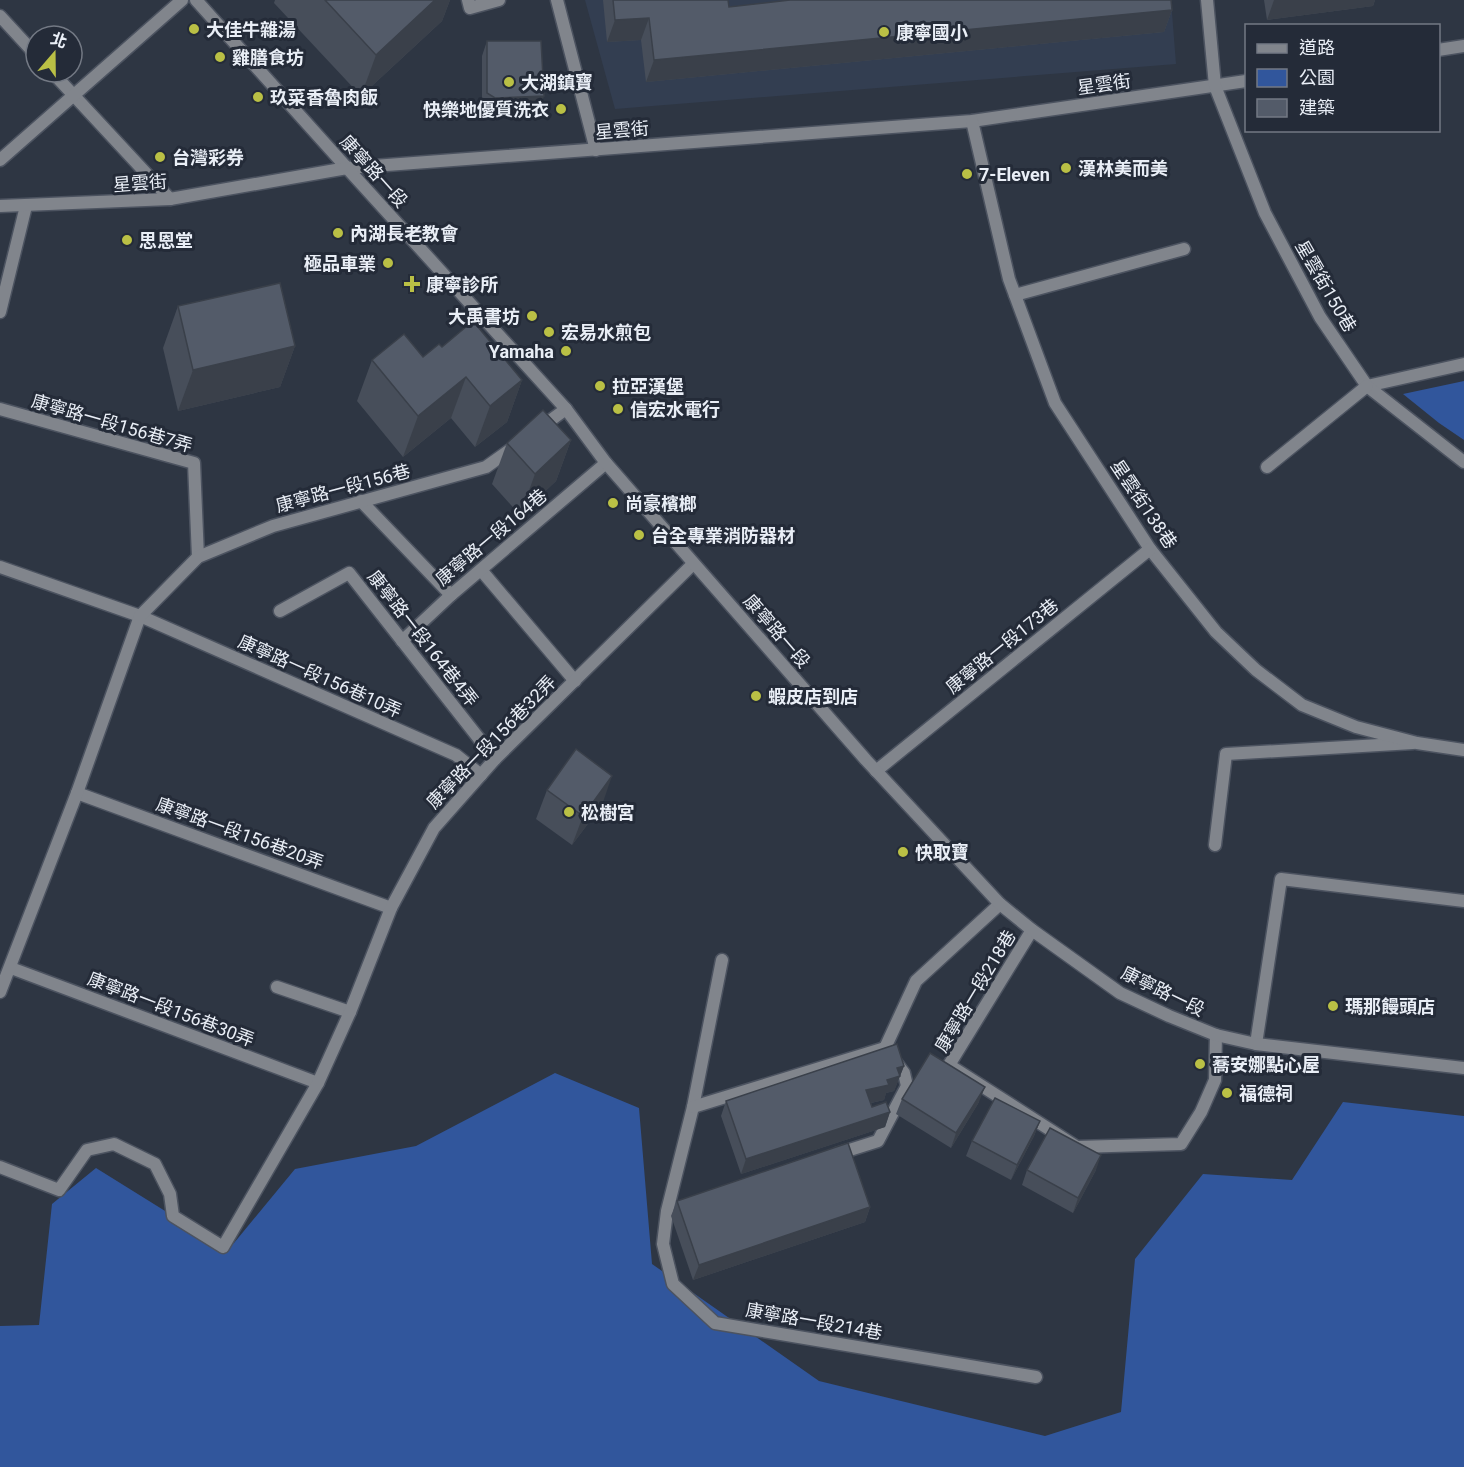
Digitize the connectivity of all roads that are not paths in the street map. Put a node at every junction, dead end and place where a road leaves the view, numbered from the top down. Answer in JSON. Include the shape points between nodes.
{"nodes":[{"id":1,"x":182,"y":0,"type":"edge"},
{"id":2,"x":196,"y":0,"type":"edge"},
{"id":3,"x":468,"y":0,"type":"edge"},
{"id":4,"x":499,"y":0,"type":"edge"},
{"id":5,"x":557,"y":0,"type":"edge"},
{"id":6,"x":1207,"y":0,"type":"edge"},
{"id":7,"x":0,"y":16,"type":"edge"},
{"id":8,"x":24,"y":42,"type":"edge"},
{"id":9,"x":1464,"y":46,"type":"edge"},
{"id":10,"x":1440,"y":50,"type":"edge"},
{"id":11,"x":1245,"y":81,"type":"edge"},
{"id":12,"x":63,"y":84,"type":"edge"},
{"id":13,"x":1215,"y":86,"type":"junction"},
{"id":14,"x":73,"y":95,"type":"junction"},
{"id":15,"x":972,"y":121,"type":"junction"},
{"id":16,"x":596,"y":150,"type":"junction"},
{"id":17,"x":0,"y":160,"type":"edge"},
{"id":18,"x":347,"y":168,"type":"junction"},
{"id":19,"x":170,"y":199,"type":"junction"},
{"id":20,"x":0,"y":206,"type":"edge"},
{"id":21,"x":26,"y":206,"type":"junction"},
{"id":22,"x":1184,"y":249,"type":"dead end"},
{"id":23,"x":1015,"y":295,"type":"junction"},
{"id":24,"x":0,"y":312,"type":"edge"},
{"id":25,"x":1464,"y":364,"type":"edge"},
{"id":26,"x":1367,"y":386,"type":"junction"},
{"id":27,"x":0,"y":409,"type":"edge"},
{"id":28,"x":566,"y":409,"type":"junction"},
{"id":29,"x":1464,"y":462,"type":"edge"},
{"id":30,"x":606,"y":463,"type":"junction"},
{"id":31,"x":1267,"y":467,"type":"dead end"},
{"id":32,"x":361,"y":501,"type":"junction"},
{"id":33,"x":1150,"y":549,"type":"junction"},
{"id":34,"x":198,"y":557,"type":"junction"},
{"id":35,"x":693,"y":564,"type":"junction"},
{"id":36,"x":0,"y":567,"type":"edge"},
{"id":37,"x":481,"y":570,"type":"junction"},
{"id":38,"x":451,"y":595,"type":"junction"},
{"id":39,"x":280,"y":611,"type":"dead end"},
{"id":40,"x":140,"y":616,"type":"junction"},
{"id":41,"x":402,"y":641,"type":"junction"},
{"id":42,"x":575,"y":681,"type":"junction"},
{"id":43,"x":1417,"y":743,"type":"junction"},
{"id":44,"x":1464,"y":750,"type":"edge"},
{"id":45,"x":495,"y":759,"type":"junction"},
{"id":46,"x":876,"y":771,"type":"junction"},
{"id":47,"x":481,"y":775,"type":"junction"},
{"id":48,"x":77,"y":793,"type":"junction"},
{"id":49,"x":1215,"y":845,"type":"dead end"},
{"id":50,"x":1464,"y":901,"type":"edge"},
{"id":51,"x":1000,"y":904,"type":"junction"},
{"id":52,"x":392,"y":908,"type":"junction"},
{"id":53,"x":1032,"y":930,"type":"junction"},
{"id":54,"x":722,"y":960,"type":"dead end"},
{"id":55,"x":11,"y":968,"type":"junction"},
{"id":56,"x":277,"y":987,"type":"dead end"},
{"id":57,"x":0,"y":992,"type":"edge"},
{"id":58,"x":350,"y":1012,"type":"junction"},
{"id":59,"x":1216,"y":1035,"type":"junction"},
{"id":60,"x":1257,"y":1044,"type":"junction"},
{"id":61,"x":885,"y":1048,"type":"junction"},
{"id":62,"x":1464,"y":1068,"type":"edge"},
{"id":63,"x":318,"y":1083,"type":"junction"},
{"id":64,"x":693,"y":1107,"type":"junction"},
{"id":65,"x":822,"y":1159,"type":"edge"},
{"id":66,"x":0,"y":1167,"type":"edge"},
{"id":67,"x":1036,"y":1377,"type":"dead end"}],
"edges":[{"from":1,"to":14,"type":"street"},
{"from":2,"to":18,"type":"street","name":"康寧路一段"},
{"from":3,"to":4,"type":"street","via":[[470,8]]},
{"from":5,"to":16,"type":"street"},
{"from":6,"to":13,"type":"street","name":"星雲街150巷"},
{"from":7,"to":8,"type":"street"},
{"from":9,"to":10,"type":"street"},
{"from":11,"to":13,"type":"street","name":"星雲街"},
{"from":12,"to":14,"type":"street"},
{"from":13,"to":15,"type":"street","name":"星雲街"},
{"from":13,"to":26,"type":"street","name":"星雲街150巷","via":[[1265,213],[1320,317]]},
{"from":14,"to":17,"type":"street"},
{"from":14,"to":19,"type":"street"},
{"from":15,"to":16,"type":"street","name":"星雲街"},
{"from":15,"to":23,"type":"street","name":"星雲街138巷"},
{"from":16,"to":18,"type":"street","name":"星雲街"},
{"from":18,"to":19,"type":"street","name":"星雲街"},
{"from":18,"to":28,"type":"street","name":"康寧路一段"},
{"from":19,"to":21,"type":"street","name":"星雲街"},
{"from":20,"to":21,"type":"street","name":"星雲街"},
{"from":21,"to":24,"type":"street"},
{"from":22,"to":23,"type":"street"},
{"from":23,"to":33,"type":"street","name":"星雲街138巷","via":[[1055,403]]},
{"from":25,"to":26,"type":"street"},
{"from":26,"to":29,"type":"street","name":"星雲街150巷"},
{"from":26,"to":31,"type":"street"},
{"from":27,"to":34,"type":"street","name":"康寧路一段156巷7弄","via":[[194,463]]},
{"from":28,"to":30,"type":"street","name":"康寧路一段"},
{"from":28,"to":32,"type":"street","name":"康寧路一段156巷","via":[[486,467]]},
{"from":30,"to":35,"type":"street","name":"康寧路一段"},
{"from":30,"to":37,"type":"street","name":"康寧路一段164巷"},
{"from":32,"to":34,"type":"street","name":"康寧路一段156巷","via":[[273,526]]},
{"from":32,"to":38,"type":"street"},
{"from":33,"to":43,"type":"street","name":"星雲街138巷","via":[[1216,632],[1256,670],[1302,705],[1356,727]]},
{"from":33,"to":46,"type":"street","name":"康寧路一段173巷"},
{"from":34,"to":40,"type":"street","name":"康寧路一段156巷"},
{"from":35,"to":42,"type":"street","name":"康寧路一段156巷32弄"},
{"from":35,"to":46,"type":"street","name":"康寧路一段"},
{"from":36,"to":40,"type":"street","name":"康寧路一段156巷10弄"},
{"from":37,"to":38,"type":"street","name":"康寧路一段164巷"},
{"from":37,"to":42,"type":"street"},
{"from":38,"to":41,"type":"street","name":"康寧路一段164巷"},
{"from":39,"to":41,"type":"street","name":"康寧路一段164巷4弄","via":[[349,573]]},
{"from":40,"to":47,"type":"street","name":"康寧路一段156巷10弄","via":[[456,755]]},
{"from":40,"to":48,"type":"street"},
{"from":41,"to":45,"type":"street","name":"康寧路一段164巷4弄"},
{"from":42,"to":45,"type":"street","name":"康寧路一段156巷32弄"},
{"from":43,"to":44,"type":"street","name":"星雲街138巷"},
{"from":43,"to":49,"type":"street","via":[[1226,754]]},
{"from":45,"to":47,"type":"street","name":"康寧路一段156巷32弄"},
{"from":46,"to":51,"type":"street","name":"康寧路一段"},
{"from":47,"to":52,"type":"street","name":"康寧路一段156巷32弄","via":[[434,828]]},
{"from":48,"to":52,"type":"street","name":"康寧路一段156巷20弄"},
{"from":48,"to":55,"type":"street"},
{"from":50,"to":60,"type":"street","via":[[1281,879]]},
{"from":51,"to":53,"type":"street","name":"康寧路一段"},
{"from":51,"to":61,"type":"street","via":[[916,981]]},
{"from":52,"to":58,"type":"street","name":"康寧路一段156巷32弄"},
{"from":53,"to":59,"type":"street","name":"康寧路一段","via":[[1120,993]]},
{"from":53,"to":59,"type":"street","name":"康寧路一段218巷","via":[[949,1065],[1077,1147],[1181,1144],[1215,1080]]},
{"from":54,"to":64,"type":"street","name":"康寧路一段214巷"},
{"from":55,"to":57,"type":"street"},
{"from":55,"to":63,"type":"street","name":"康寧路一段156巷30弄"},
{"from":56,"to":58,"type":"street"},
{"from":58,"to":63,"type":"street","name":"康寧路一段156巷32弄"},
{"from":59,"to":60,"type":"street","name":"康寧路一段"},
{"from":60,"to":62,"type":"street","name":"康寧路一段"},
{"from":61,"to":64,"type":"street"},
{"from":61,"to":65,"type":"street","via":[[904,1073],[907,1086],[878,1141]]},
{"from":63,"to":66,"type":"street","name":"康寧路一段156巷32弄","via":[[223,1247],[173,1216],[170,1194],[155,1164],[114,1144],[87,1150],[58,1190]]},
{"from":64,"to":67,"type":"street","name":"康寧路一段214巷","via":[[663,1244],[673,1284],[715,1323]]}]}
